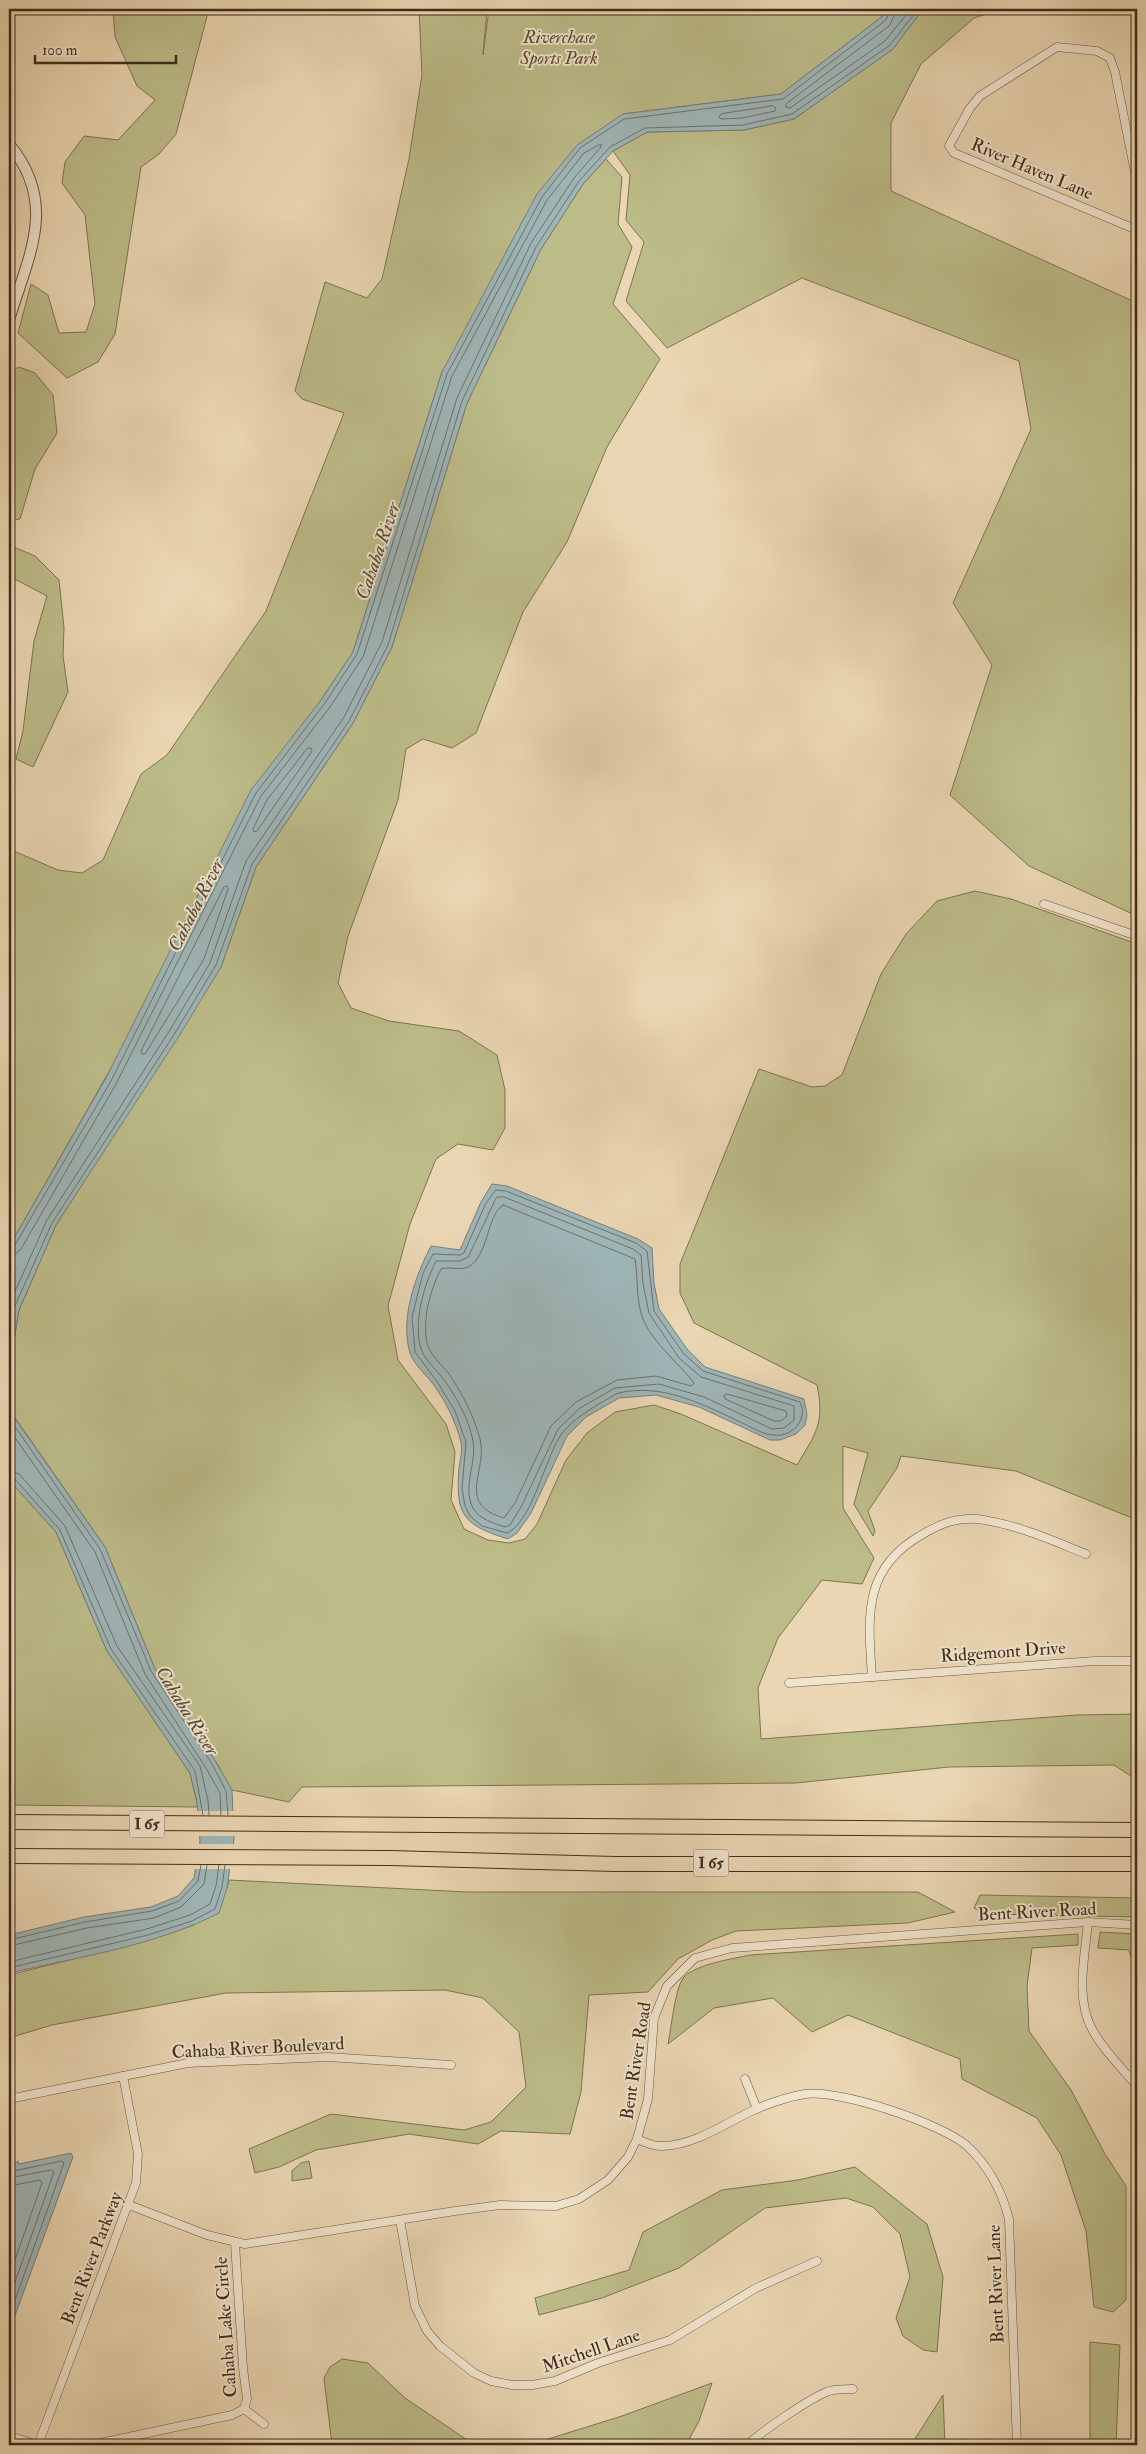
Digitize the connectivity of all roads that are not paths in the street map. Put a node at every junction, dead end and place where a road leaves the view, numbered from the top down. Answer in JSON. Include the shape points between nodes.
{"nodes":[{"id":1,"x":9,"y":144,"type":"edge"},
{"id":2,"x":1137,"y":183,"type":"edge"},
{"id":3,"x":1137,"y":230,"type":"edge"},
{"id":4,"x":9,"y":320,"type":"edge"},
{"id":5,"x":1044,"y":904,"type":"dead end"},
{"id":6,"x":1137,"y":936,"type":"edge"},
{"id":7,"x":1086,"y":1554,"type":"dead end"},
{"id":8,"x":1137,"y":1661,"type":"edge"},
{"id":9,"x":872,"y":1677,"type":"junction"},
{"id":10,"x":789,"y":1683,"type":"dead end"},
{"id":11,"x":9,"y":1822,"type":"edge"},
{"id":12,"x":1137,"y":1830,"type":"edge"},
{"id":13,"x":9,"y":1856,"type":"edge"},
{"id":14,"x":1137,"y":1864,"type":"edge"},
{"id":15,"x":1088,"y":1922,"type":"junction"},
{"id":16,"x":1137,"y":1925,"type":"edge"},
{"id":17,"x":451,"y":2065,"type":"dead end"},
{"id":18,"x":123,"y":2076,"type":"junction"},
{"id":19,"x":745,"y":2079,"type":"dead end"},
{"id":20,"x":1137,"y":2086,"type":"edge"},
{"id":21,"x":9,"y":2100,"type":"edge"},
{"id":22,"x":757,"y":2109,"type":"junction"},
{"id":23,"x":637,"y":2139,"type":"junction"},
{"id":24,"x":129,"y":2205,"type":"junction"},
{"id":25,"x":400,"y":2220,"type":"junction"},
{"id":26,"x":235,"y":2243,"type":"junction"},
{"id":27,"x":817,"y":2261,"type":"dead end"},
{"id":28,"x":853,"y":2389,"type":"dead end"},
{"id":29,"x":244,"y":2409,"type":"junction"},
{"id":30,"x":264,"y":2424,"type":"dead end"},
{"id":31,"x":9,"y":2436,"type":"edge"},
{"id":32,"x":39,"y":2445,"type":"edge"},
{"id":33,"x":91,"y":2445,"type":"edge"},
{"id":34,"x":748,"y":2445,"type":"edge"},
{"id":35,"x":1017,"y":2445,"type":"edge"}],
"edges":[{"from":1,"to":4,"type":"street","via":[[30,177],[37,219],[33,246]]},
{"from":2,"to":3,"type":"street","name":"River Haven Lane","via":[[1115,72],[1110,58],[1097,51],[1057,47],[980,96],[949,146],[954,152]]},
{"from":5,"to":6,"type":"street"},
{"from":7,"to":9,"type":"street","via":[[1021,1528],[976,1519],[945,1522],[910,1541],[883,1568],[871,1599]]},
{"from":8,"to":9,"type":"street","name":"Ridgemont Drive","via":[[1094,1661]]},
{"from":9,"to":10,"type":"street","name":"Ridgemont Drive"},
{"from":11,"to":12,"type":"highway","number":"I 65"},
{"from":13,"to":14,"type":"highway","number":"I 65","via":[[285,1857],[616,1864]]},
{"from":15,"to":16,"type":"street","name":"Bent River Road"},
{"from":15,"to":20,"type":"street","via":[[1083,1982],[1086,2014],[1098,2038]]},
{"from":15,"to":23,"type":"street","name":"Bent River Road","via":[[732,1948],[695,1958],[667,1986],[656,2008],[648,2099]]},
{"from":17,"to":18,"type":"street","name":"Cahaba River Boulevard","via":[[305,2057],[188,2063]]},
{"from":18,"to":21,"type":"street","name":"Cahaba River Boulevard"},
{"from":18,"to":24,"type":"street","name":"Bent River Parkway","via":[[139,2164]]},
{"from":19,"to":22,"type":"street"},
{"from":22,"to":23,"type":"street","name":"Bent River Lane","via":[[698,2138],[678,2144],[658,2146]]},
{"from":22,"to":35,"type":"street","name":"Bent River Lane","via":[[807,2094],[839,2096],[952,2136],[973,2152],[991,2174],[1009,2219]]},
{"from":23,"to":25,"type":"street","name":"Bent River Road","via":[[628,2158],[608,2180],[579,2199],[556,2206],[500,2205]]},
{"from":24,"to":26,"type":"street","name":"Bent River Road"},
{"from":24,"to":32,"type":"street","name":"Bent River Parkway"},
{"from":25,"to":26,"type":"street","name":"Bent River Road","via":[[282,2240]]},
{"from":25,"to":27,"type":"street","name":"Mitchell Lane","via":[[415,2306],[427,2331],[474,2374],[512,2384],[555,2381],[598,2363],[670,2340],[749,2292]]},
{"from":26,"to":29,"type":"street","name":"Cahaba Lake Circle","via":[[242,2368],[247,2399]]},
{"from":28,"to":34,"type":"street","via":[[820,2396],[764,2431]]},
{"from":29,"to":30,"type":"street"},
{"from":29,"to":33,"type":"street","via":[[232,2415]]},
{"from":31,"to":32,"type":"street"}]}
